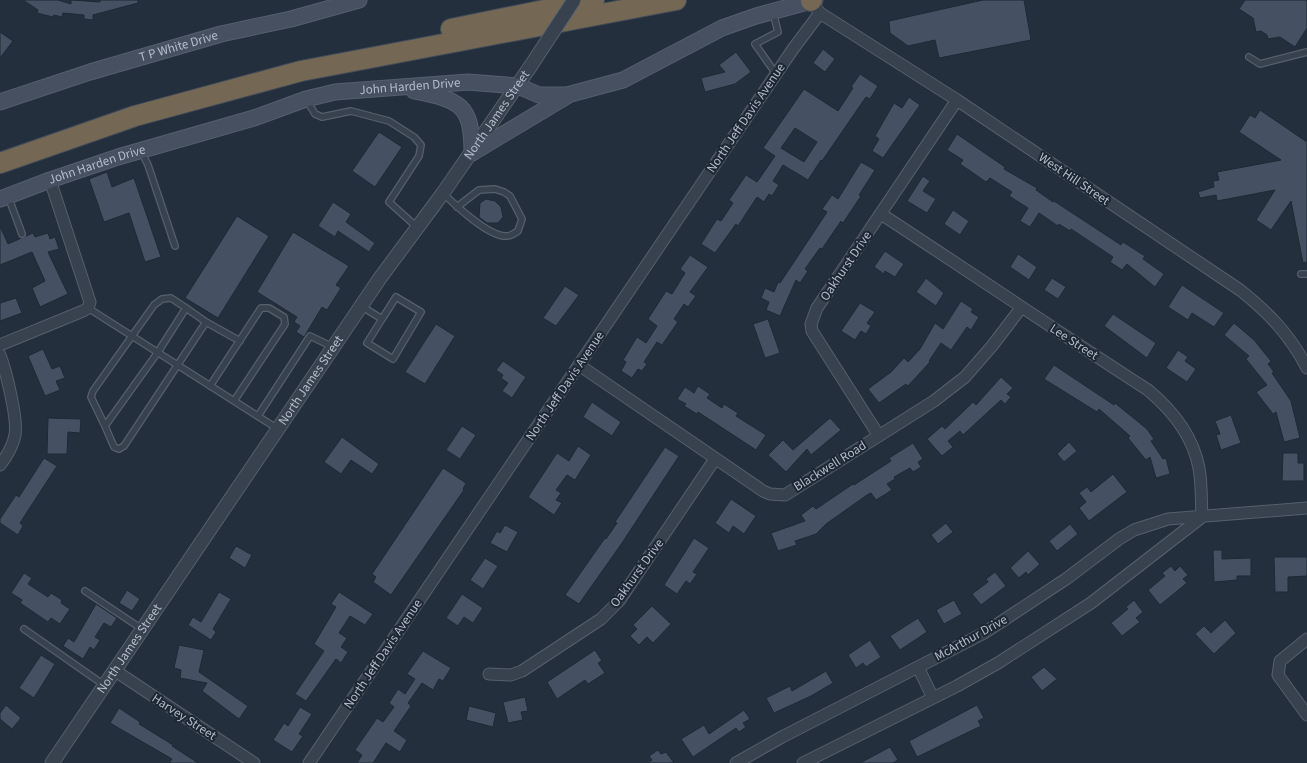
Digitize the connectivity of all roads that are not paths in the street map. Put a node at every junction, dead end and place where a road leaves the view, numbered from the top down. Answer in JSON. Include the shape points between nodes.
{"nodes":[{"id":1,"x":360,"y":0,"type":"edge"},
{"id":2,"x":574,"y":0,"type":"edge"},
{"id":3,"x":594,"y":0,"type":"edge"},
{"id":4,"x":676,"y":0,"type":"edge"},
{"id":5,"x":815,"y":3,"type":"edge"},
{"id":6,"x":773,"y":11,"type":"junction"},
{"id":7,"x":1307,"y":52,"type":"edge"},
{"id":8,"x":1249,"y":57,"type":"dead end"},
{"id":9,"x":776,"y":74,"type":"junction"},
{"id":10,"x":518,"y":86,"type":"junction"},
{"id":11,"x":402,"y":89,"type":"junction"},
{"id":12,"x":567,"y":95,"type":"junction"},
{"id":13,"x":306,"y":99,"type":"junction"},
{"id":14,"x":957,"y":100,"type":"junction"},
{"id":15,"x":0,"y":102,"type":"edge"},
{"id":16,"x":0,"y":150,"type":"edge"},
{"id":17,"x":141,"y":150,"type":"junction"},
{"id":18,"x":472,"y":153,"type":"junction"},
{"id":19,"x":0,"y":163,"type":"edge"},
{"id":20,"x":50,"y":180,"type":"junction"},
{"id":21,"x":443,"y":194,"type":"junction"},
{"id":22,"x":4,"y":197,"type":"edge"},
{"id":23,"x":457,"y":207,"type":"junction"},
{"id":24,"x":881,"y":214,"type":"junction"},
{"id":25,"x":419,"y":228,"type":"junction"},
{"id":26,"x":22,"y":234,"type":"dead end"},
{"id":27,"x":175,"y":246,"type":"dead end"},
{"id":28,"x":361,"y":305,"type":"junction"},
{"id":29,"x":88,"y":308,"type":"junction"},
{"id":30,"x":186,"y":308,"type":"junction"},
{"id":31,"x":1021,"y":308,"type":"junction"},
{"id":32,"x":382,"y":319,"type":"junction"},
{"id":33,"x":206,"y":322,"type":"junction"},
{"id":34,"x":133,"y":336,"type":"junction"},
{"id":35,"x":240,"y":341,"type":"junction"},
{"id":36,"x":0,"y":345,"type":"edge"},
{"id":37,"x":333,"y":347,"type":"junction"},
{"id":38,"x":158,"y":352,"type":"junction"},
{"id":39,"x":0,"y":355,"type":"edge"},
{"id":40,"x":1305,"y":360,"type":"edge"},
{"id":41,"x":178,"y":365,"type":"junction"},
{"id":42,"x":579,"y":365,"type":"junction"},
{"id":43,"x":210,"y":386,"type":"junction"},
{"id":44,"x":234,"y":400,"type":"junction"},
{"id":45,"x":258,"y":416,"type":"junction"},
{"id":46,"x":105,"y":426,"type":"junction"},
{"id":47,"x":278,"y":429,"type":"junction"},
{"id":48,"x":879,"y":436,"type":"junction"},
{"id":49,"x":715,"y":459,"type":"junction"},
{"id":50,"x":0,"y":465,"type":"edge"},
{"id":51,"x":1307,"y":508,"type":"edge"},
{"id":52,"x":1202,"y":517,"type":"junction"},
{"id":53,"x":85,"y":591,"type":"dead end"},
{"id":54,"x":24,"y":629,"type":"dead end"},
{"id":55,"x":142,"y":629,"type":"junction"},
{"id":56,"x":1307,"y":639,"type":"edge"},
{"id":57,"x":918,"y":668,"type":"junction"},
{"id":58,"x":114,"y":670,"type":"junction"},
{"id":59,"x":489,"y":674,"type":"dead end"},
{"id":60,"x":104,"y":685,"type":"junction"},
{"id":61,"x":933,"y":698,"type":"junction"},
{"id":62,"x":1307,"y":714,"type":"edge"},
{"id":63,"x":752,"y":759,"type":"edge"},
{"id":64,"x":310,"y":762,"type":"edge"},
{"id":65,"x":52,"y":763,"type":"edge"},
{"id":66,"x":254,"y":763,"type":"edge"},
{"id":67,"x":736,"y":763,"type":"edge"},
{"id":68,"x":802,"y":763,"type":"edge"}],
"edges":[{"from":1,"to":15,"type":"main road","name":"T P White Drive","via":[[291,19],[221,34],[90,72]]},
{"from":2,"to":10,"type":"street","name":"North James Street","bridge":true},
{"from":3,"to":16,"type":"highway","via":[[255,71],[76,123]]},
{"from":4,"to":19,"type":"highway","via":[[301,71],[135,116]]},
{"from":5,"to":6,"type":"main road","name":"John Harden Drive"},
{"from":5,"to":9,"type":"street","name":"North Jeff Davis Avenue"},
{"from":5,"to":14,"type":"street","name":"West Hill Street"},
{"from":6,"to":9,"type":"lane","via":[[778,32],[755,44]]},
{"from":6,"to":12,"type":"main road","name":"John Harden Drive","via":[[722,28],[623,80]]},
{"from":7,"to":8,"type":"lane","via":[[1260,64]]},
{"from":9,"to":42,"type":"street","name":"North Jeff Davis Avenue"},
{"from":10,"to":11,"type":"main road","name":"John Harden Drive","via":[[452,83]]},
{"from":10,"to":12,"type":"main road","name":"John Harden Drive","via":[[539,95]]},
{"from":10,"to":18,"type":"street","name":"North James Street"},
{"from":11,"to":13,"type":"main road","name":"John Harden Drive","via":[[335,92]]},
{"from":11,"to":18,"type":"main road","via":[[441,96],[462,108],[469,118]]},
{"from":12,"to":18,"type":"main road"},
{"from":13,"to":17,"type":"main road","name":"John Harden Drive","via":[[254,118]]},
{"from":13,"to":25,"type":"lane","via":[[315,114],[322,117],[351,111],[389,121],[414,137],[421,145],[419,156],[389,202]]},
{"from":14,"to":24,"type":"street","name":"Oakhurst Drive"},
{"from":14,"to":40,"type":"street","name":"West Hill Street","via":[[1240,290],[1273,317]]},
{"from":17,"to":20,"type":"main road","name":"John Harden Drive"},
{"from":17,"to":27,"type":"lane"},
{"from":18,"to":21,"type":"street","name":"North James Street"},
{"from":20,"to":22,"type":"main road","name":"John Harden Drive"},
{"from":20,"to":29,"type":"street","via":[[90,302]]},
{"from":21,"to":23,"type":"lane"},
{"from":21,"to":25,"type":"street","name":"North James Street"},
{"from":22,"to":26,"type":"lane"},
{"from":23,"to":23,"type":"lane","via":[[495,234],[508,236],[518,231],[522,219],[510,196],[495,189],[479,190]]},
{"from":24,"to":31,"type":"street","name":"Lee Street"},
{"from":24,"to":48,"type":"street","name":"Oakhurst Drive","via":[[817,308],[811,324],[812,331]]},
{"from":25,"to":28,"type":"street","name":"North James Street"},
{"from":28,"to":32,"type":"lane"},
{"from":28,"to":37,"type":"street","name":"North James Street"},
{"from":29,"to":34,"type":"lane"},
{"from":29,"to":36,"type":"street"},
{"from":30,"to":33,"type":"lane"},
{"from":30,"to":34,"type":"lane","via":[[171,298],[162,299],[154,305]]},
{"from":30,"to":38,"type":"lane"},
{"from":31,"to":48,"type":"street","name":"Blackwell Road","via":[[965,377],[934,401]]},
{"from":31,"to":52,"type":"street","name":"Lee Street","via":[[1148,390],[1178,419],[1199,467]]},
{"from":32,"to":32,"type":"lane","via":[[367,343],[392,359],[421,312],[396,297]]},
{"from":33,"to":35,"type":"lane"},
{"from":33,"to":41,"type":"lane"},
{"from":34,"to":38,"type":"lane"},
{"from":34,"to":46,"type":"lane","via":[[91,397]]},
{"from":35,"to":43,"type":"lane"},
{"from":35,"to":44,"type":"lane","via":[[261,308],[269,308],[286,321]]},
{"from":37,"to":45,"type":"lane","via":[[310,336]]},
{"from":37,"to":47,"type":"street","name":"North James Street"},
{"from":38,"to":41,"type":"lane"},
{"from":38,"to":46,"type":"lane"},
{"from":39,"to":50,"type":"street","via":[[16,427],[13,444]]},
{"from":41,"to":43,"type":"lane"},
{"from":41,"to":46,"type":"lane","via":[[124,446],[119,449],[114,447]]},
{"from":42,"to":49,"type":"street","name":"Blackwell Road"},
{"from":42,"to":64,"type":"street","name":"North Jeff Davis Avenue"},
{"from":43,"to":44,"type":"lane"},
{"from":44,"to":45,"type":"lane"},
{"from":45,"to":47,"type":"lane"},
{"from":47,"to":55,"type":"street","name":"North James Street"},
{"from":48,"to":49,"type":"street","name":"Blackwell Road","via":[[785,495],[763,491]]},
{"from":49,"to":59,"type":"street","name":"Oakhurst Drive","via":[[619,601],[606,614],[522,671],[511,675]]},
{"from":51,"to":52,"type":"street","name":"McArthur Drive"},
{"from":52,"to":57,"type":"street","name":"McArthur Drive","via":[[1168,519],[1134,530],[1002,622]]},
{"from":52,"to":61,"type":"street","via":[[1056,627],[998,663]]},
{"from":53,"to":55,"type":"lane"},
{"from":54,"to":60,"type":"lane"},
{"from":55,"to":58,"type":"street","name":"North James Street"},
{"from":56,"to":62,"type":"street","via":[[1280,661],[1278,675]]},
{"from":57,"to":61,"type":"street"},
{"from":57,"to":63,"type":"street","name":"McArthur Drive","via":[[782,737]]},
{"from":58,"to":60,"type":"street","name":"North James Street"},
{"from":58,"to":66,"type":"street","name":"Harvey Street"},
{"from":60,"to":65,"type":"street","name":"North James Street"},
{"from":61,"to":68,"type":"street"},
{"from":63,"to":67,"type":"street","name":"McArthur Drive"}]}
